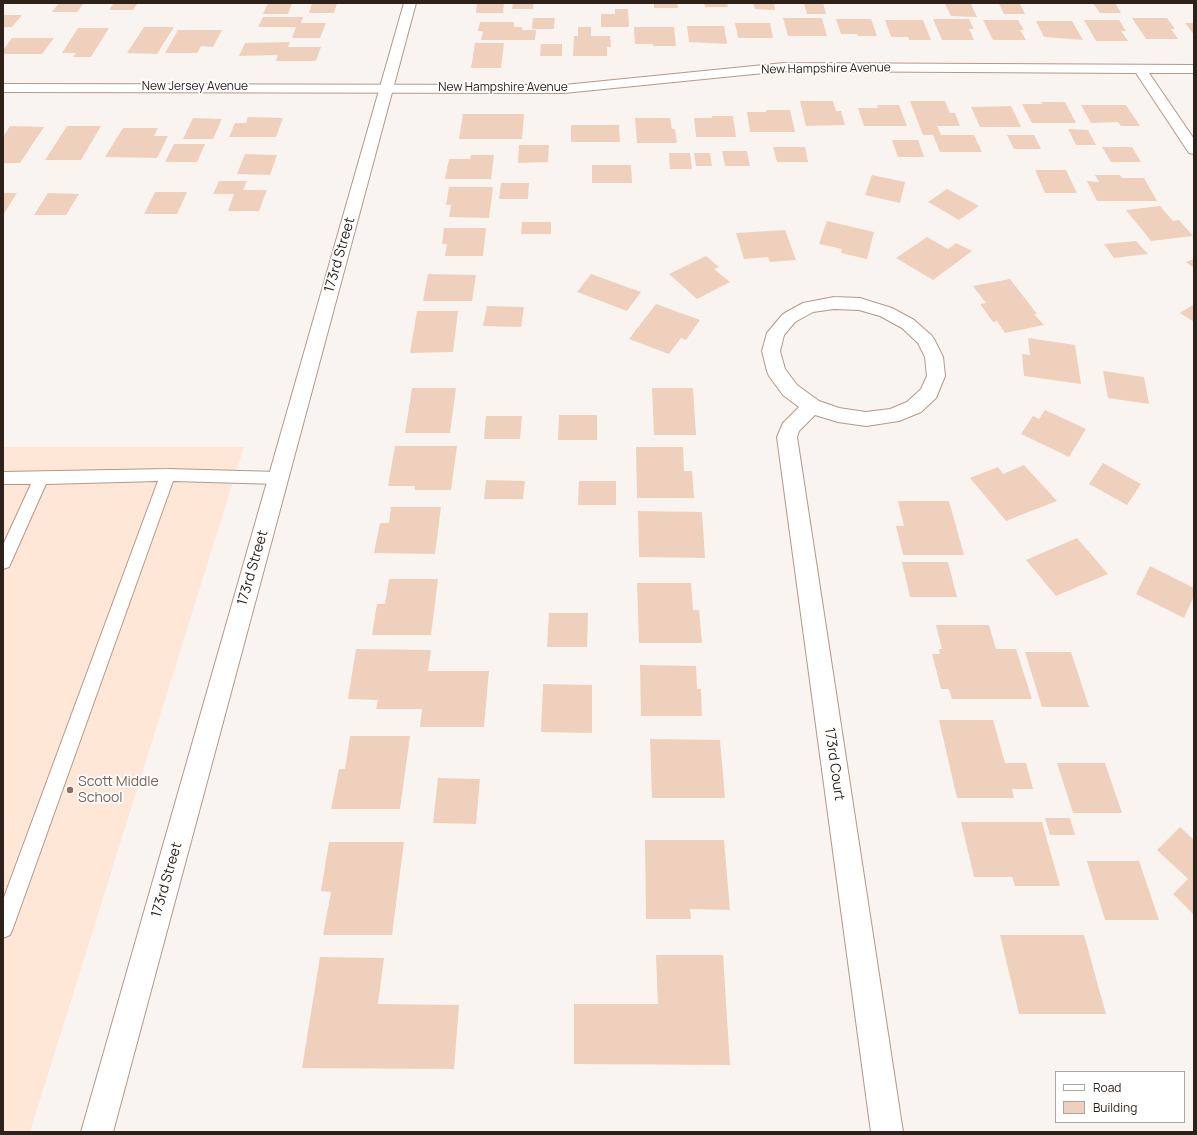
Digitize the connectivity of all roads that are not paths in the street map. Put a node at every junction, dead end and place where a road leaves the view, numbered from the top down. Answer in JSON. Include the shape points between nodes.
{"nodes":[{"id":1,"x":410,"y":3,"type":"edge"},
{"id":2,"x":1140,"y":69,"type":"junction"},
{"id":3,"x":1194,"y":69,"type":"edge"},
{"id":4,"x":387,"y":87,"type":"junction"},
{"id":5,"x":3,"y":88,"type":"edge"},
{"id":6,"x":1194,"y":150,"type":"edge"},
{"id":7,"x":812,"y":406,"type":"junction"},
{"id":8,"x":168,"y":475,"type":"junction"},
{"id":9,"x":3,"y":478,"type":"edge"},
{"id":10,"x":42,"y":478,"type":"junction"},
{"id":11,"x":278,"y":478,"type":"junction"},
{"id":12,"x":3,"y":562,"type":"edge"},
{"id":13,"x":3,"y":928,"type":"edge"},
{"id":14,"x":97,"y":1132,"type":"edge"},
{"id":15,"x":886,"y":1132,"type":"edge"}],
"edges":[{"from":1,"to":4,"type":"street","name":"173rd Street"},
{"from":2,"to":3,"type":"street","name":"New Hampshire Avenue"},
{"from":2,"to":4,"type":"street","name":"New Hampshire Avenue","via":[[784,67],[564,89]]},
{"from":2,"to":6,"type":"street"},
{"from":4,"to":5,"type":"street","name":"New Jersey Avenue"},
{"from":4,"to":11,"type":"street","name":"173rd Street"},
{"from":7,"to":7,"type":"street","via":[[790,390],[776,371],[771,351],[776,333],[789,318],[809,307],[834,303],[860,304],[886,312],[908,324],[924,339],[934,357],[936,376],[929,393],[914,407],[892,416],[866,419],[838,416]]},
{"from":7,"to":15,"type":"street","name":"173rd Court","via":[[790,428],[787,437]]},
{"from":8,"to":10,"type":"lane"},
{"from":8,"to":11,"type":"lane"},
{"from":8,"to":13,"type":"lane"},
{"from":9,"to":10,"type":"lane"},
{"from":10,"to":12,"type":"lane"},
{"from":11,"to":14,"type":"street","name":"173rd Street"}]}
